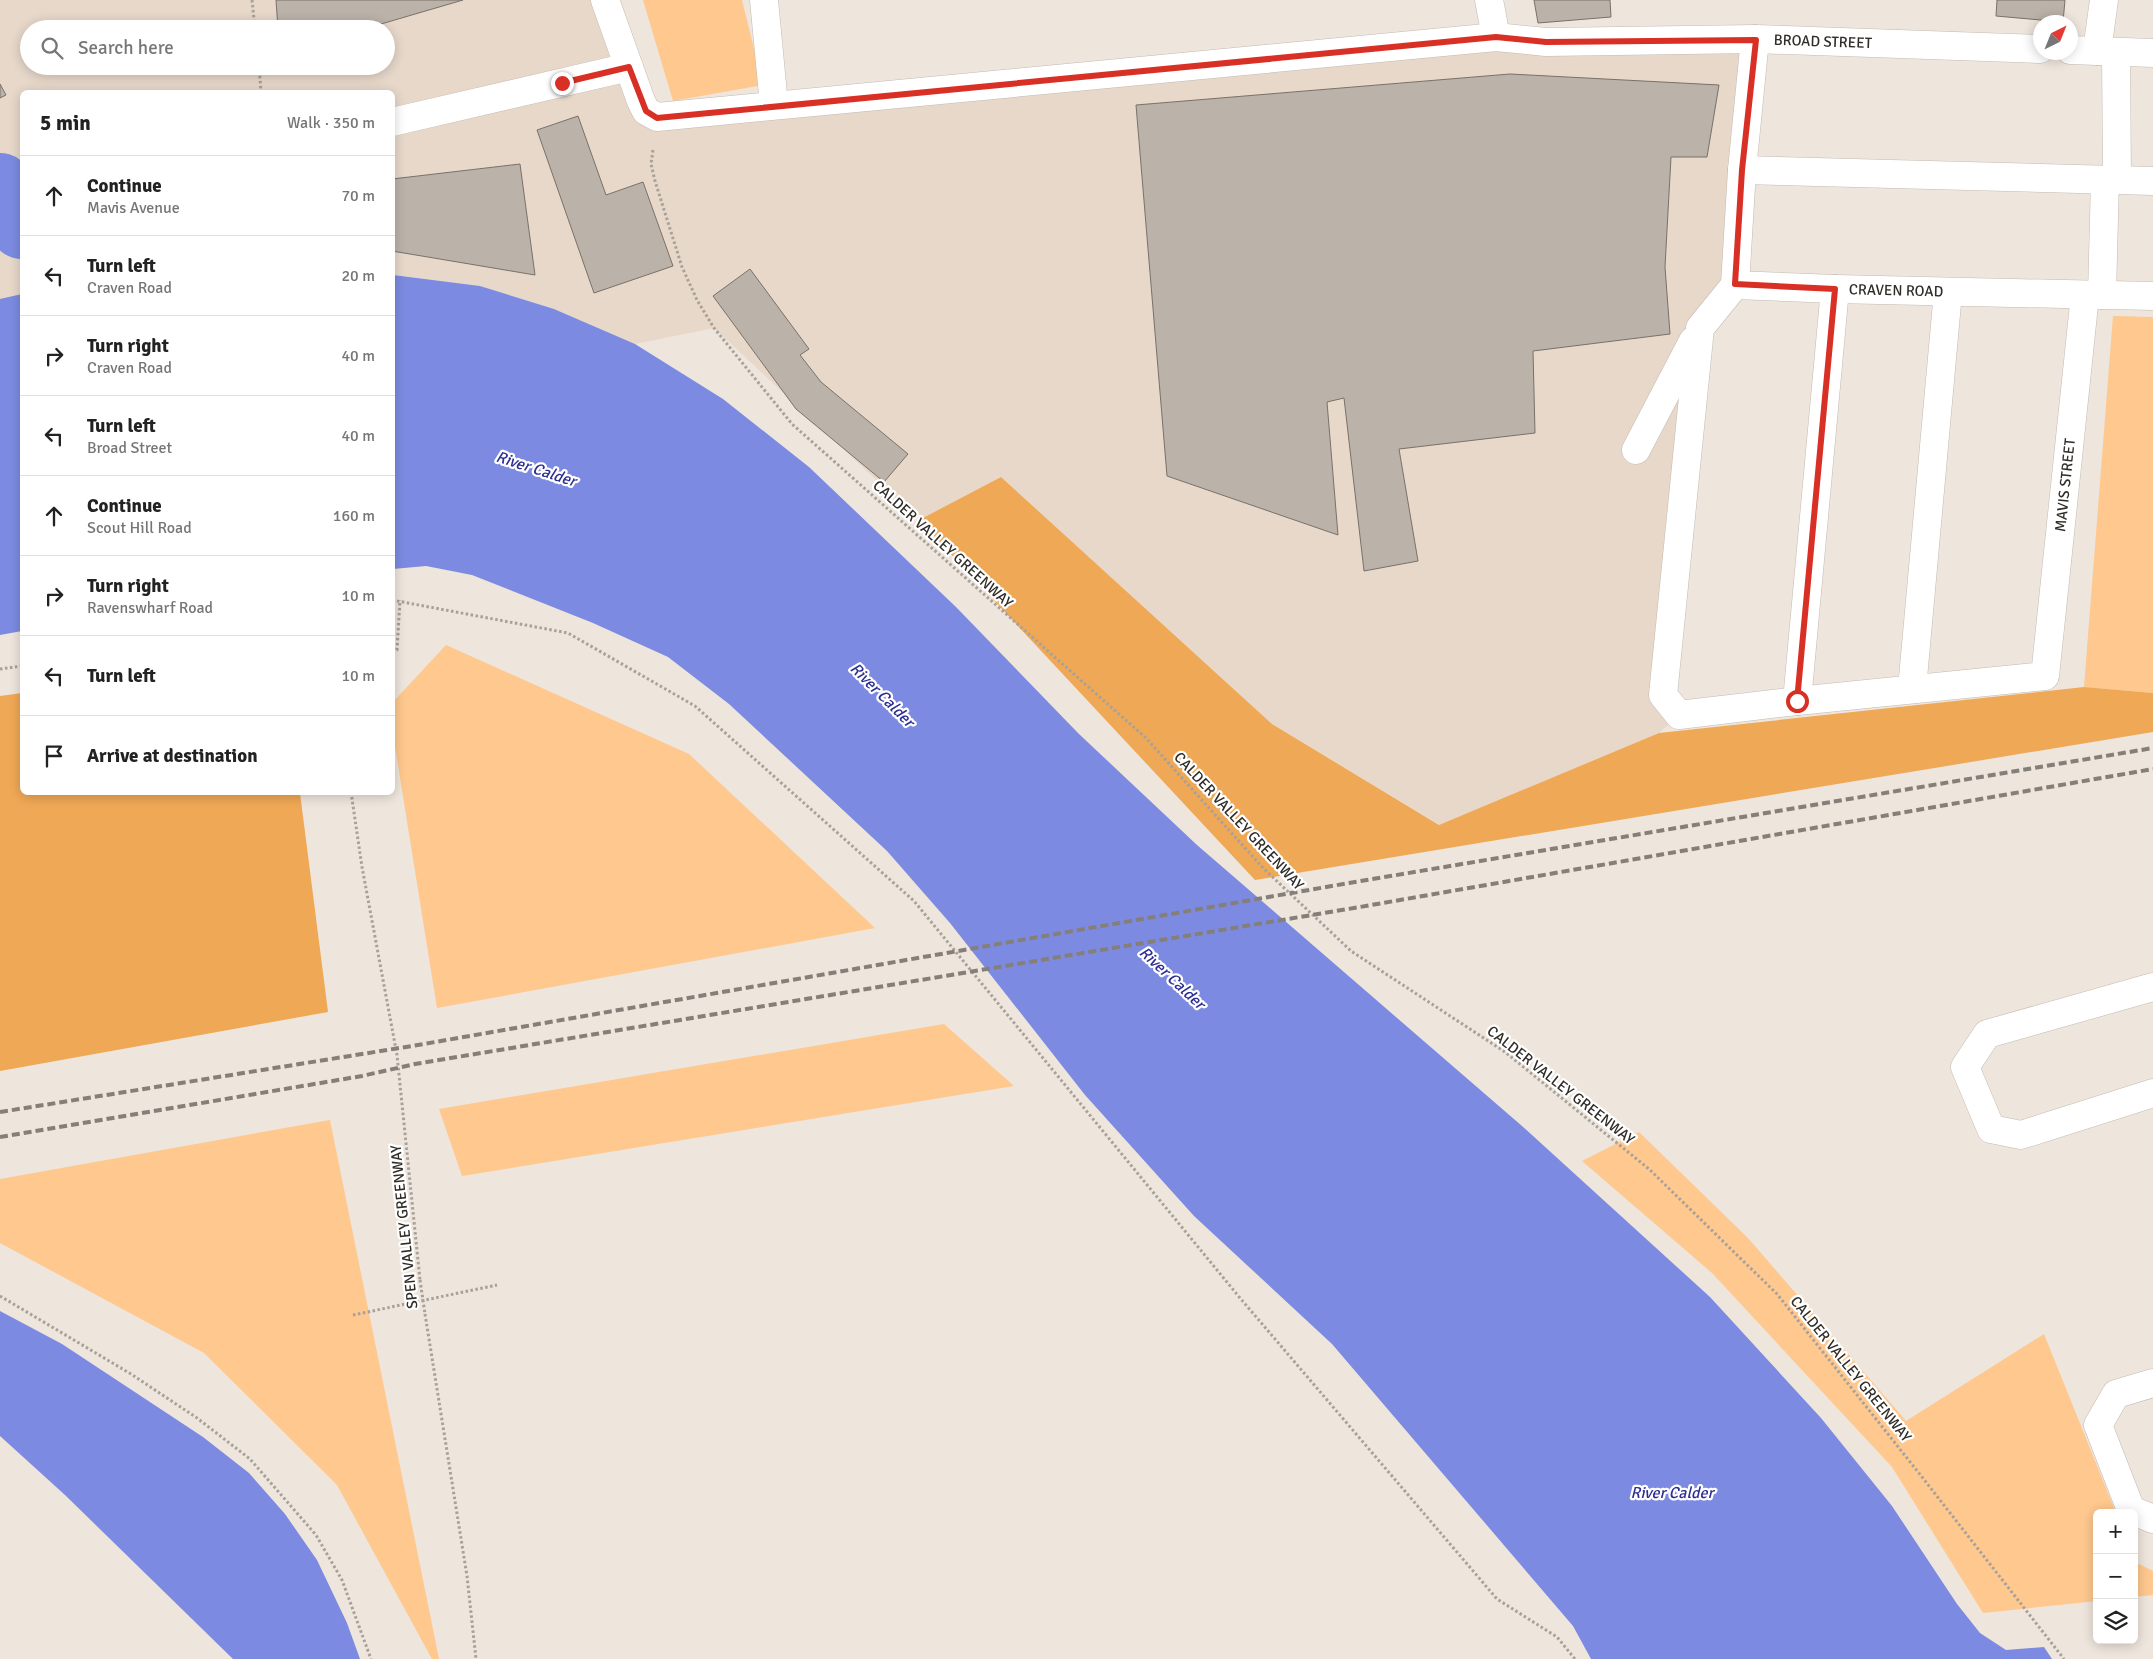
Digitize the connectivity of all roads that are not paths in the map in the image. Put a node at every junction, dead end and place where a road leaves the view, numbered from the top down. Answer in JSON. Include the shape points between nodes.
{"nodes":[{"id":1,"x":605,"y":0,"type":"edge"},
{"id":2,"x":764,"y":0,"type":"edge"},
{"id":3,"x":1489,"y":0,"type":"edge"},
{"id":4,"x":2104,"y":0,"type":"edge"},
{"id":5,"x":1496,"y":37,"type":"junction"},
{"id":6,"x":1756,"y":40,"type":"junction"},
{"id":7,"x":2033,"y":49,"type":"edge"},
{"id":8,"x":2078,"y":50,"type":"edge"},
{"id":9,"x":2107,"y":51,"type":"junction"},
{"id":10,"x":2153,"y":53,"type":"edge"},
{"id":11,"x":629,"y":67,"type":"junction"},
{"id":12,"x":774,"y":105,"type":"junction"},
{"id":13,"x":395,"y":121,"type":"edge"},
{"id":14,"x":1742,"y":170,"type":"junction"},
{"id":15,"x":2111,"y":180,"type":"junction"},
{"id":16,"x":2153,"y":181,"type":"edge"},
{"id":17,"x":1735,"y":284,"type":"junction"},
{"id":18,"x":1835,"y":289,"type":"junction"},
{"id":19,"x":1948,"y":292,"type":"junction"},
{"id":20,"x":2094,"y":295,"type":"junction"},
{"id":21,"x":2153,"y":296,"type":"edge"},
{"id":22,"x":1700,"y":328,"type":"junction"},
{"id":23,"x":1636,"y":450,"type":"dead end"},
{"id":24,"x":1912,"y":689,"type":"junction"},
{"id":25,"x":1797,"y":701,"type":"junction"},
{"id":26,"x":2153,"y":987,"type":"edge"},
{"id":27,"x":2153,"y":1093,"type":"edge"},
{"id":28,"x":2153,"y":1383,"type":"edge"},
{"id":29,"x":2153,"y":1519,"type":"edge"}],
"edges":[{"from":1,"to":11,"type":"street"},
{"from":2,"to":12,"type":"street"},
{"from":3,"to":5,"type":"street"},
{"from":4,"to":9,"type":"street","name":"MAVIS STREET"},
{"from":5,"to":6,"type":"street","name":"BROAD STREET","via":[[1546,42]]},
{"from":5,"to":12,"type":"street","name":"BROAD STREET"},
{"from":6,"to":7,"type":"street","name":"BROAD STREET"},
{"from":6,"to":14,"type":"street"},
{"from":8,"to":9,"type":"street"},
{"from":9,"to":10,"type":"street"},
{"from":9,"to":15,"type":"street","name":"MAVIS STREET"},
{"from":11,"to":12,"type":"street","name":"BROAD STREET","via":[[646,111],[657,118]]},
{"from":11,"to":13,"type":"street"},
{"from":14,"to":15,"type":"street"},
{"from":14,"to":17,"type":"street"},
{"from":15,"to":16,"type":"street"},
{"from":15,"to":20,"type":"street","name":"MAVIS STREET"},
{"from":17,"to":18,"type":"street","name":"CRAVEN ROAD"},
{"from":17,"to":22,"type":"street"},
{"from":18,"to":19,"type":"street","name":"CRAVEN ROAD"},
{"from":18,"to":25,"type":"street"},
{"from":19,"to":20,"type":"street","name":"CRAVEN ROAD"},
{"from":19,"to":24,"type":"street"},
{"from":20,"to":21,"type":"street","name":"CRAVEN ROAD"},
{"from":20,"to":24,"type":"street","name":"MAVIS STREET","via":[[2045,676]]},
{"from":22,"to":23,"type":"street"},
{"from":22,"to":25,"type":"street","via":[[1662,695],[1679,715]]},
{"from":24,"to":25,"type":"street"},
{"from":26,"to":27,"type":"street","via":[[1987,1034],[1965,1067],[1991,1129],[2021,1135]]},
{"from":28,"to":29,"type":"street","via":[[2116,1394],[2098,1425],[2131,1510]]}]}
